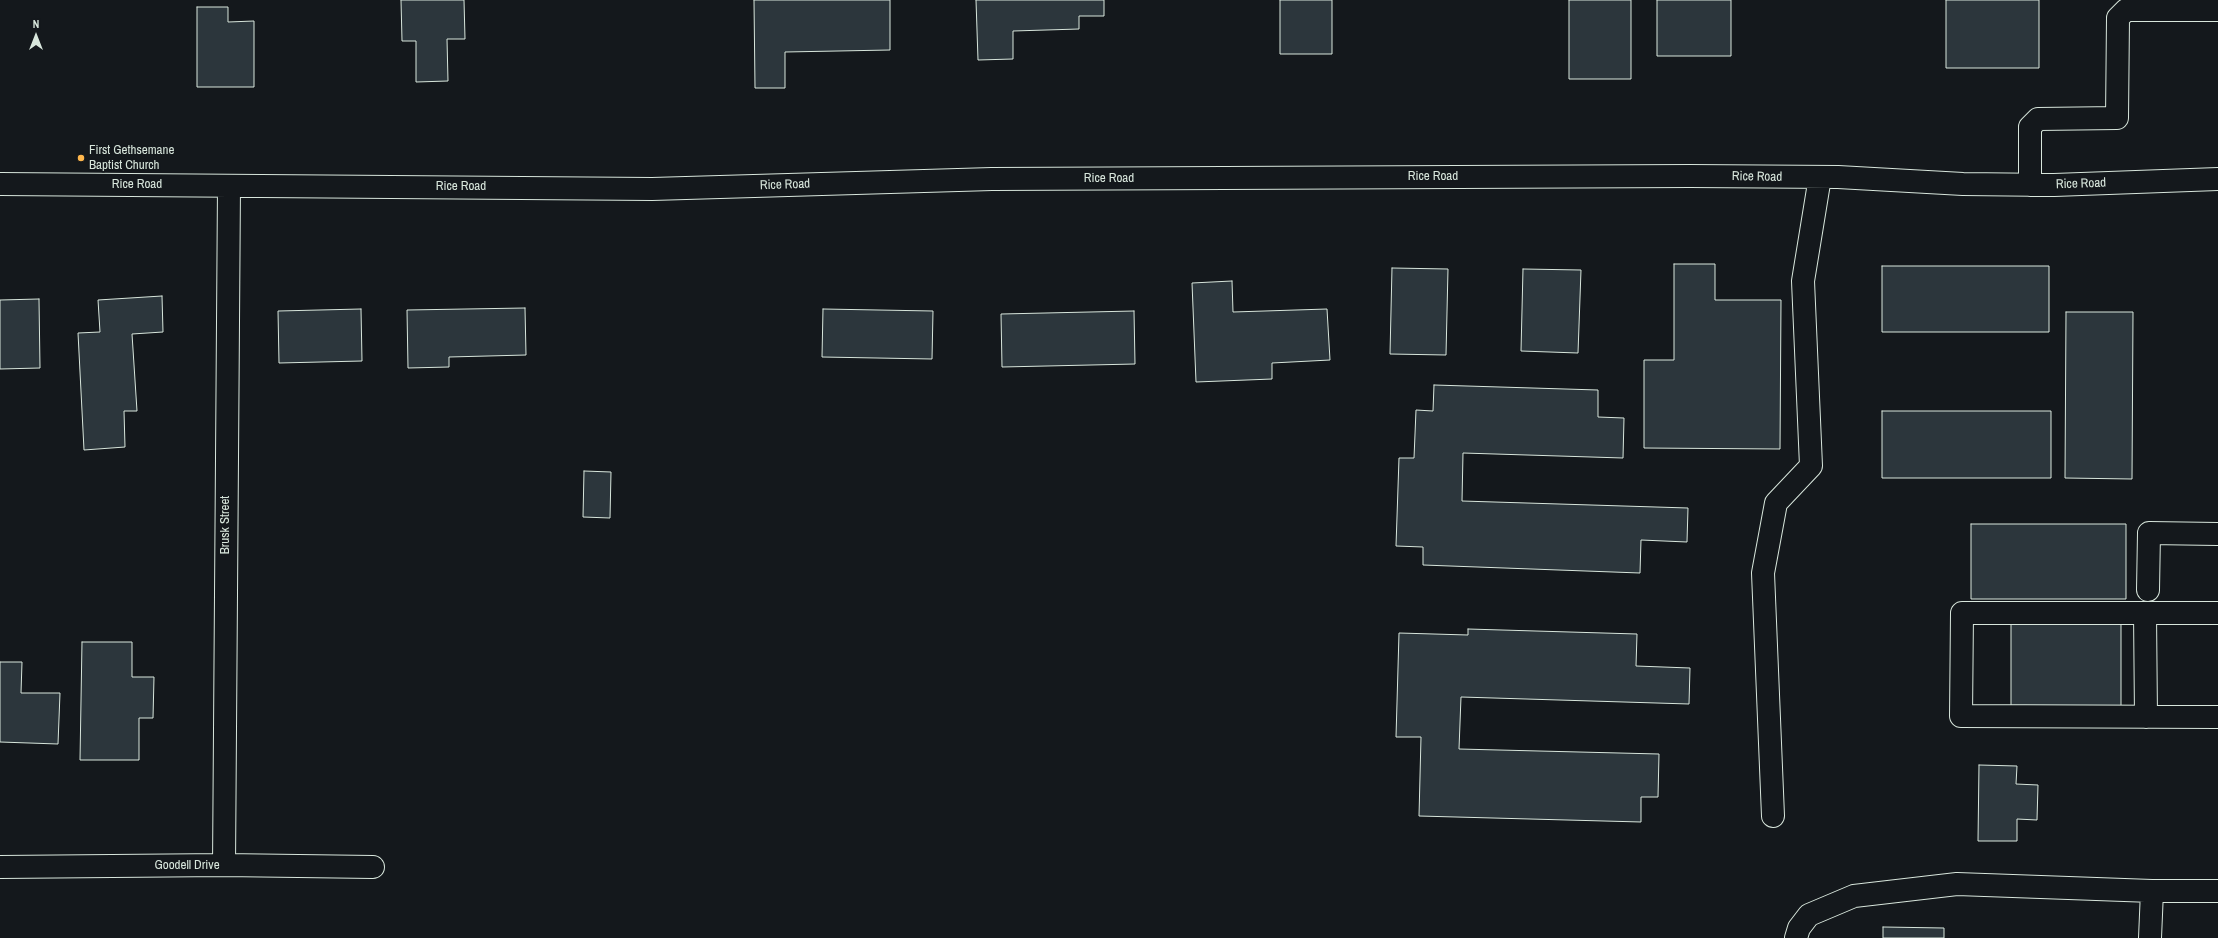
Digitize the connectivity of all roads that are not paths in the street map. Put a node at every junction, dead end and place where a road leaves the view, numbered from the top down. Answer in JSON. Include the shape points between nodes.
{"nodes":[{"id":1,"x":2218,"y":10,"type":"edge"},
{"id":2,"x":1820,"y":178,"type":"junction"},
{"id":3,"x":2218,"y":179,"type":"edge"},
{"id":4,"x":0,"y":184,"type":"edge"},
{"id":5,"x":2030,"y":185,"type":"junction"},
{"id":6,"x":229,"y":186,"type":"junction"},
{"id":7,"x":2218,"y":534,"type":"edge"},
{"id":8,"x":2148,"y":590,"type":"dead end"},
{"id":9,"x":2145,"y":613,"type":"junction"},
{"id":10,"x":2218,"y":613,"type":"edge"},
{"id":11,"x":2146,"y":717,"type":"junction"},
{"id":12,"x":2218,"y":717,"type":"edge"},
{"id":13,"x":1773,"y":816,"type":"dead end"},
{"id":14,"x":224,"y":865,"type":"junction"},
{"id":15,"x":0,"y":866,"type":"edge"},
{"id":16,"x":373,"y":867,"type":"dead end"},
{"id":17,"x":2152,"y":891,"type":"junction"},
{"id":18,"x":2218,"y":891,"type":"edge"},
{"id":19,"x":1796,"y":938,"type":"edge"},
{"id":20,"x":2150,"y":938,"type":"edge"}],
"edges":[{"from":1,"to":5,"type":"street","via":[[2126,10],[2118,18],[2117,118],[2038,119],[2030,127]]},
{"from":2,"to":5,"type":"street","name":"Rice Road"},
{"from":2,"to":6,"type":"street","name":"Rice Road","via":[[1682,176],[1000,179],[652,189]]},
{"from":2,"to":13,"type":"street","via":[[1804,281],[1811,466],[1776,502],[1763,573]]},
{"from":3,"to":5,"type":"street","name":"Rice Road"},
{"from":4,"to":6,"type":"street","name":"Rice Road"},
{"from":6,"to":14,"type":"street","name":"Brusk Street"},
{"from":7,"to":8,"type":"street","via":[[2149,533]]},
{"from":9,"to":10,"type":"street"},
{"from":9,"to":11,"type":"street"},
{"from":9,"to":11,"type":"street","via":[[1962,613],[1961,716]]},
{"from":11,"to":12,"type":"street"},
{"from":14,"to":15,"type":"street","name":"Goodell Drive"},
{"from":14,"to":16,"type":"street","name":"Goodell Drive"},
{"from":17,"to":18,"type":"street"},
{"from":17,"to":19,"type":"street","via":[[1957,884],[1854,896],[1809,915],[1798,928]]},
{"from":17,"to":20,"type":"street"}]}
